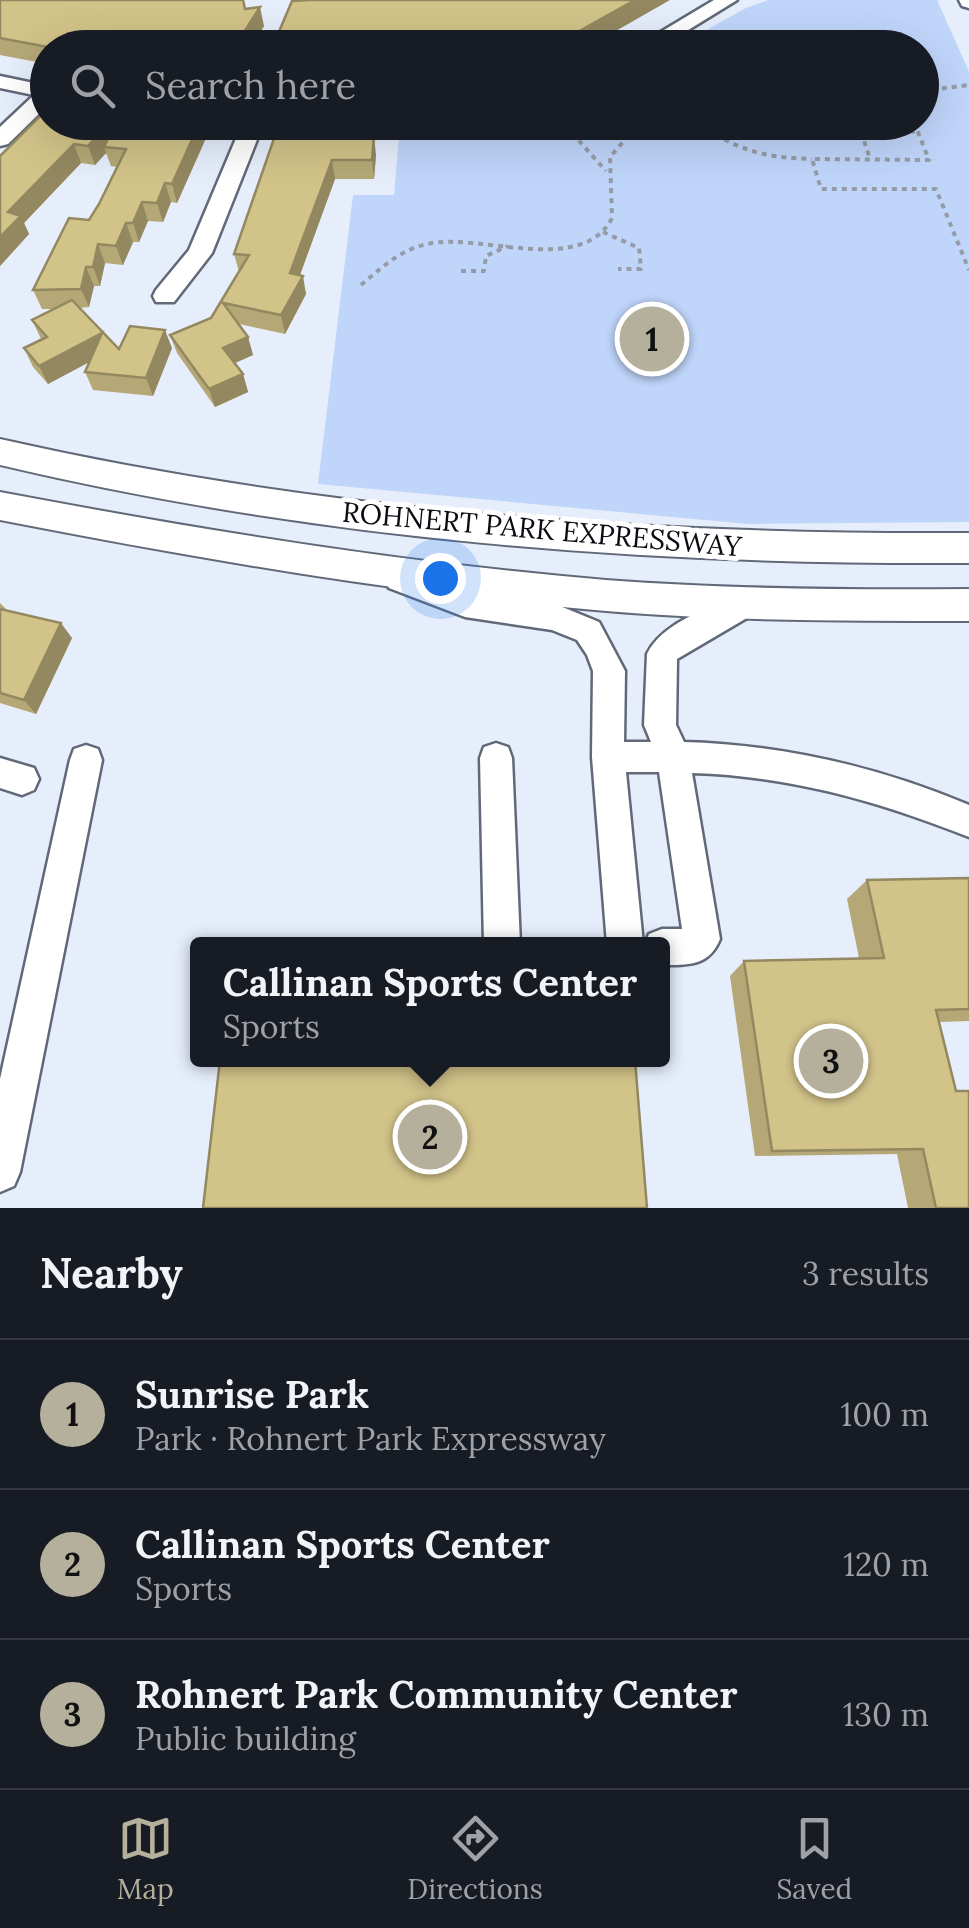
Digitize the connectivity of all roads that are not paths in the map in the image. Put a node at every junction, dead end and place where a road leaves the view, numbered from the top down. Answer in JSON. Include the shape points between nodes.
{"nodes":[{"id":1,"x":728,"y":0,"type":"edge"},
{"id":2,"x":676,"y":30,"type":"edge"},
{"id":3,"x":0,"y":82,"type":"edge"},
{"id":4,"x":30,"y":89,"type":"edge"},
{"id":5,"x":30,"y":110,"type":"edge"},
{"id":6,"x":0,"y":139,"type":"edge"},
{"id":7,"x":247,"y":140,"type":"edge"},
{"id":8,"x":165,"y":296,"type":"dead end"},
{"id":9,"x":0,"y":452,"type":"edge"},
{"id":10,"x":0,"y":506,"type":"edge"},
{"id":11,"x":969,"y":548,"type":"edge"},
{"id":12,"x":378,"y":570,"type":"junction"},
{"id":13,"x":746,"y":604,"type":"junction"},
{"id":14,"x":969,"y":605,"type":"edge"},
{"id":15,"x":673,"y":756,"type":"junction"},
{"id":16,"x":608,"y":757,"type":"junction"},
{"id":17,"x":496,"y":758,"type":"dead end"},
{"id":18,"x":86,"y":760,"type":"dead end"},
{"id":19,"x":969,"y":821,"type":"edge"},
{"id":20,"x":502,"y":937,"type":"edge"},
{"id":21,"x":624,"y":937,"type":"edge"},
{"id":22,"x":670,"y":947,"type":"edge"},
{"id":23,"x":0,"y":1172,"type":"edge"}],
"edges":[{"from":1,"to":2,"type":"street"},
{"from":3,"to":4,"type":"street"},
{"from":5,"to":6,"type":"street"},
{"from":7,"to":8,"type":"street","via":[[200,254]]},
{"from":9,"to":11,"type":"main road","name":"ROHNERT PARK EXPRESSWAY","via":[[405,524],[683,546]]},
{"from":10,"to":12,"type":"main road","name":"ROHNERT PARK EXPRESSWAY"},
{"from":12,"to":13,"type":"main road","name":"ROHNERT PARK EXPRESSWAY"},
{"from":12,"to":16,"type":"street","via":[[466,604],[555,616],[588,632],[609,671]]},
{"from":13,"to":14,"type":"main road","name":"ROHNERT PARK EXPRESSWAY"},
{"from":13,"to":15,"type":"street","via":[[662,654],[660,726]]},
{"from":15,"to":16,"type":"street"},
{"from":15,"to":19,"type":"street","via":[[745,758],[834,772]]},
{"from":15,"to":22,"type":"street","via":[[702,939],[692,947]]},
{"from":16,"to":21,"type":"street"},
{"from":17,"to":20,"type":"street"},
{"from":18,"to":23,"type":"street"}]}
